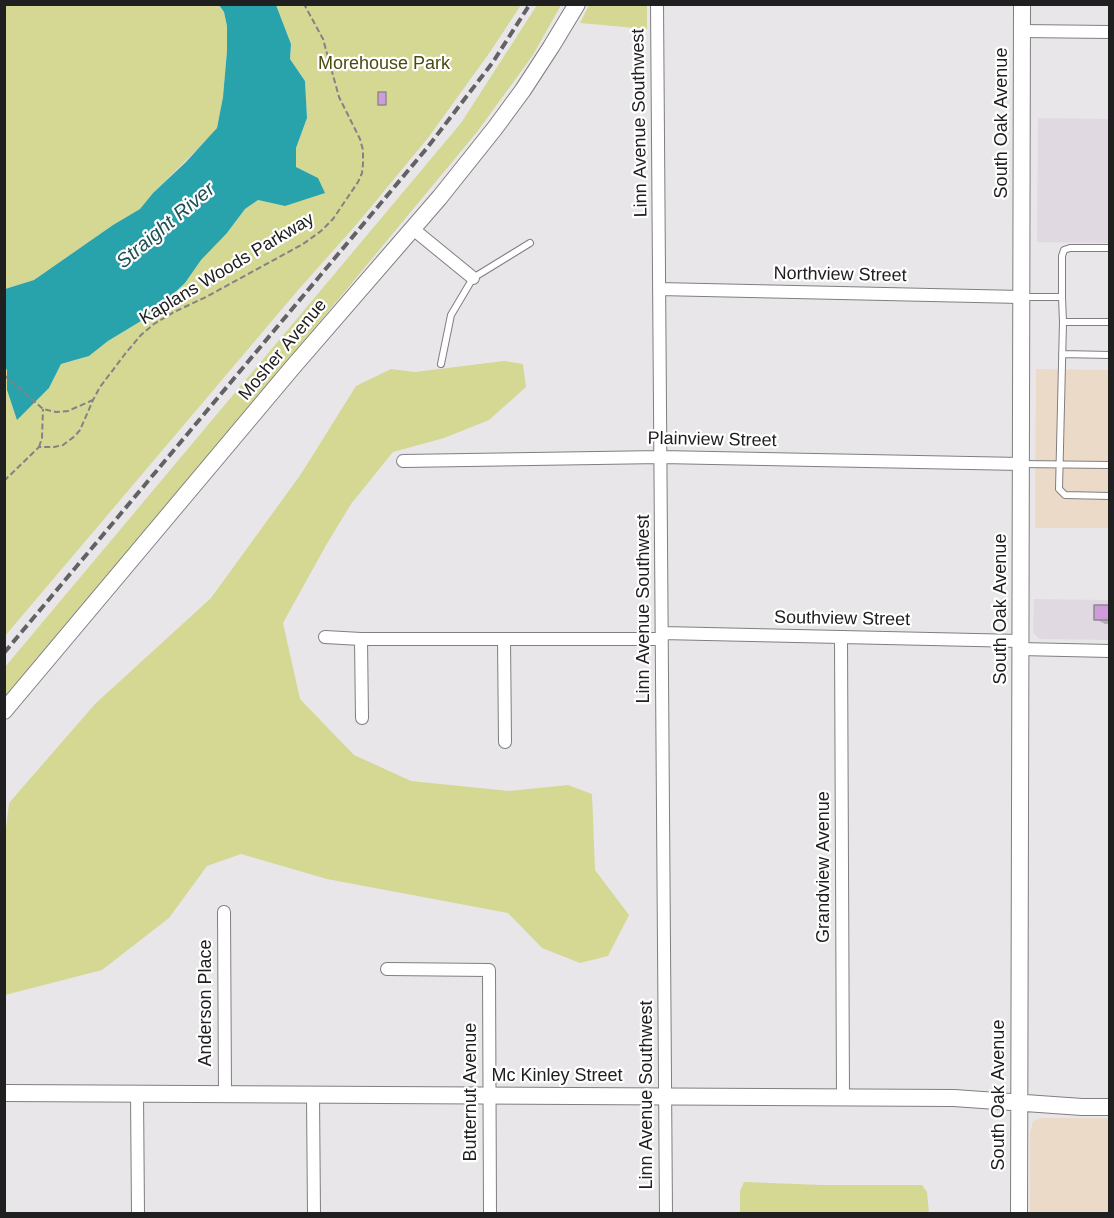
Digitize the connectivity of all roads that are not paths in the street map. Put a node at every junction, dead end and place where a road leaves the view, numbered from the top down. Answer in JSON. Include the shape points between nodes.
{"nodes":[{"id":1,"x":577,"y":4,"type":"edge"},
{"id":2,"x":657,"y":4,"type":"edge"},
{"id":3,"x":1022,"y":4,"type":"edge"},
{"id":4,"x":1022,"y":31,"type":"junction"},
{"id":5,"x":1110,"y":32,"type":"edge"},
{"id":6,"x":413,"y":229,"type":"junction"},
{"id":7,"x":530,"y":243,"type":"dead end"},
{"id":8,"x":1110,"y":248,"type":"edge"},
{"id":9,"x":473,"y":278,"type":"junction"},
{"id":10,"x":659,"y":289,"type":"junction"},
{"id":11,"x":1021,"y":297,"type":"junction"},
{"id":12,"x":1062,"y":297,"type":"junction"},
{"id":13,"x":1063,"y":322,"type":"junction"},
{"id":14,"x":1110,"y":322,"type":"edge"},
{"id":15,"x":1062,"y":354,"type":"junction"},
{"id":16,"x":1110,"y":355,"type":"edge"},
{"id":17,"x":441,"y":364,"type":"dead end"},
{"id":18,"x":661,"y":457,"type":"junction"},
{"id":19,"x":403,"y":461,"type":"dead end"},
{"id":20,"x":1021,"y":464,"type":"junction"},
{"id":21,"x":1059,"y":465,"type":"junction"},
{"id":22,"x":1110,"y":465,"type":"edge"},
{"id":23,"x":1110,"y":495,"type":"edge"},
{"id":24,"x":662,"y":636,"type":"junction"},
{"id":25,"x":325,"y":637,"type":"dead end"},
{"id":26,"x":841,"y":637,"type":"junction"},
{"id":27,"x":361,"y":639,"type":"junction"},
{"id":28,"x":504,"y":639,"type":"junction"},
{"id":29,"x":1020,"y":645,"type":"junction"},
{"id":30,"x":1110,"y":651,"type":"edge"},
{"id":31,"x":4,"y":711,"type":"edge"},
{"id":32,"x":362,"y":718,"type":"dead end"},
{"id":33,"x":505,"y":742,"type":"dead end"},
{"id":34,"x":224,"y":912,"type":"dead end"},
{"id":35,"x":387,"y":969,"type":"dead end"},
{"id":36,"x":4,"y":1093,"type":"edge"},
{"id":37,"x":137,"y":1094,"type":"junction"},
{"id":38,"x":225,"y":1094,"type":"junction"},
{"id":39,"x":313,"y":1095,"type":"junction"},
{"id":40,"x":489,"y":1096,"type":"junction"},
{"id":41,"x":666,"y":1097,"type":"junction"},
{"id":42,"x":843,"y":1097,"type":"junction"},
{"id":43,"x":1018,"y":1102,"type":"junction"},
{"id":44,"x":1110,"y":1107,"type":"edge"},
{"id":45,"x":138,"y":1214,"type":"edge"},
{"id":46,"x":314,"y":1214,"type":"edge"},
{"id":47,"x":490,"y":1214,"type":"edge"},
{"id":48,"x":666,"y":1214,"type":"edge"},
{"id":49,"x":1019,"y":1214,"type":"edge"}],
"edges":[{"from":1,"to":6,"type":"street","name":"Mosher Avenue","via":[[495,128]]},
{"from":2,"to":10,"type":"street","name":"Linn Avenue Southwest"},
{"from":3,"to":4,"type":"street","name":"South Oak Avenue"},
{"from":4,"to":5,"type":"street"},
{"from":4,"to":11,"type":"street","name":"South Oak Avenue"},
{"from":6,"to":9,"type":"street"},
{"from":6,"to":31,"type":"street","name":"Mosher Avenue"},
{"from":7,"to":9,"type":"lane"},
{"from":8,"to":12,"type":"lane","via":[[1064,250]]},
{"from":9,"to":17,"type":"lane","via":[[451,315]]},
{"from":10,"to":11,"type":"street","name":"Northview Street"},
{"from":10,"to":18,"type":"street","name":"Linn Avenue Southwest"},
{"from":11,"to":12,"type":"lane"},
{"from":11,"to":20,"type":"street","name":"South Oak Avenue"},
{"from":12,"to":13,"type":"lane"},
{"from":13,"to":14,"type":"lane"},
{"from":13,"to":15,"type":"lane"},
{"from":15,"to":16,"type":"lane"},
{"from":15,"to":21,"type":"lane"},
{"from":18,"to":19,"type":"street","name":"Plainview Street"},
{"from":18,"to":20,"type":"street","name":"Plainview Street"},
{"from":18,"to":24,"type":"street","name":"Linn Avenue Southwest"},
{"from":20,"to":21,"type":"lane"},
{"from":20,"to":29,"type":"street","name":"South Oak Avenue"},
{"from":21,"to":22,"type":"lane"},
{"from":21,"to":23,"type":"lane","via":[[1062,494]]},
{"from":24,"to":26,"type":"street","name":"Southview Street"},
{"from":24,"to":28,"type":"street","name":"Southview Street"},
{"from":24,"to":41,"type":"street","name":"Linn Avenue Southwest"},
{"from":25,"to":27,"type":"street","name":"Southview Street"},
{"from":26,"to":29,"type":"street","name":"Southview Street"},
{"from":26,"to":42,"type":"street","name":"Grandview Avenue"},
{"from":27,"to":28,"type":"street","name":"Southview Street"},
{"from":27,"to":32,"type":"street"},
{"from":28,"to":33,"type":"street"},
{"from":29,"to":30,"type":"street","name":"Southview Street"},
{"from":29,"to":43,"type":"street","name":"South Oak Avenue"},
{"from":34,"to":38,"type":"street","name":"Anderson Place"},
{"from":35,"to":40,"type":"street","name":"Butternut Avenue","via":[[489,970]]},
{"from":36,"to":37,"type":"street","name":"Mc Kinley Street"},
{"from":37,"to":38,"type":"street","name":"Mc Kinley Street"},
{"from":37,"to":45,"type":"street"},
{"from":38,"to":39,"type":"street","name":"Mc Kinley Street"},
{"from":39,"to":40,"type":"street","name":"Mc Kinley Street"},
{"from":39,"to":46,"type":"street"},
{"from":40,"to":41,"type":"street","name":"Mc Kinley Street"},
{"from":40,"to":47,"type":"street","name":"Butternut Avenue"},
{"from":41,"to":42,"type":"street","name":"Mc Kinley Street"},
{"from":41,"to":48,"type":"street","name":"Linn Avenue Southwest"},
{"from":42,"to":43,"type":"street","name":"Mc Kinley Street"},
{"from":43,"to":44,"type":"street","name":"Mc Kinley Street"},
{"from":43,"to":49,"type":"street","name":"South Oak Avenue"}]}
